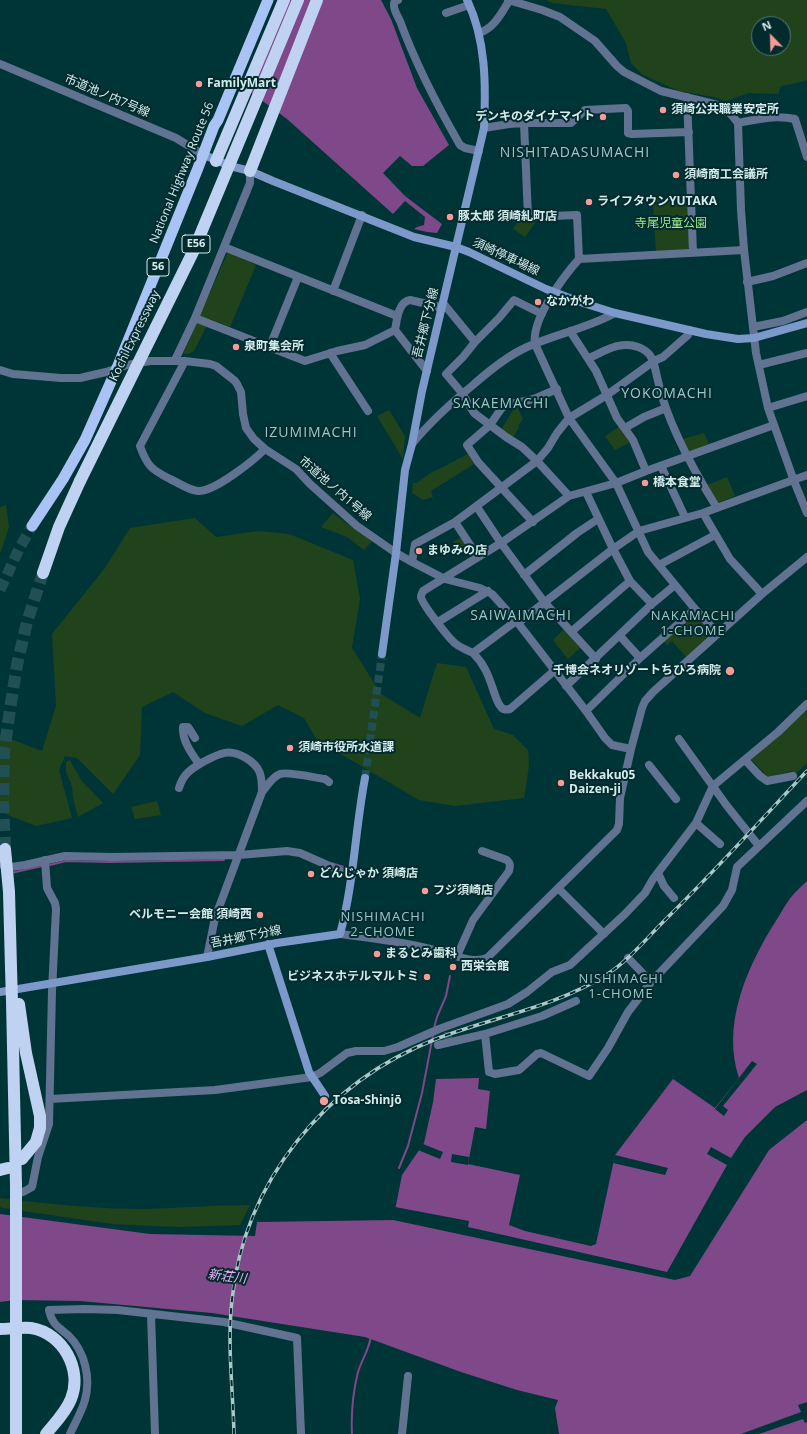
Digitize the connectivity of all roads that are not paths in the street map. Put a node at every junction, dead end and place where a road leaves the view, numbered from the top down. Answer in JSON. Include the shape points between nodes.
{"nodes":[{"id":1,"x":268,"y":0,"type":"edge"},
{"id":2,"x":284,"y":0,"type":"edge"},
{"id":3,"x":298,"y":0,"type":"edge"},
{"id":4,"x":318,"y":0,"type":"edge"},
{"id":5,"x":398,"y":0,"type":"edge"},
{"id":6,"x":508,"y":0,"type":"edge"},
{"id":7,"x":468,"y":2,"type":"edge"},
{"id":8,"x":446,"y":13,"type":"dead end"},
{"id":9,"x":479,"y":33,"type":"junction"},
{"id":10,"x":0,"y":64,"type":"edge"},
{"id":11,"x":687,"y":97,"type":"junction"},
{"id":12,"x":524,"y":123,"type":"junction"},
{"id":13,"x":738,"y":123,"type":"junction"},
{"id":14,"x":484,"y":128,"type":"junction"},
{"id":15,"x":689,"y":132,"type":"junction"},
{"id":16,"x":479,"y":152,"type":"junction"},
{"id":17,"x":202,"y":154,"type":"junction"},
{"id":18,"x":807,"y":157,"type":"edge"},
{"id":19,"x":216,"y":161,"type":"junction"},
{"id":20,"x":250,"y":171,"type":"junction"},
{"id":21,"x":362,"y":215,"type":"junction"},
{"id":22,"x":224,"y":247,"type":"junction"},
{"id":23,"x":456,"y":248,"type":"junction"},
{"id":24,"x":744,"y":250,"type":"junction"},
{"id":25,"x":693,"y":252,"type":"junction"},
{"id":26,"x":579,"y":259,"type":"junction"},
{"id":27,"x":807,"y":263,"type":"edge"},
{"id":28,"x":298,"y":277,"type":"junction"},
{"id":29,"x":747,"y":282,"type":"junction"},
{"id":30,"x":333,"y":291,"type":"junction"},
{"id":31,"x":554,"y":292,"type":"junction"},
{"id":32,"x":442,"y":306,"type":"junction"},
{"id":33,"x":807,"y":312,"type":"edge"},
{"id":34,"x":615,"y":313,"type":"junction"},
{"id":35,"x":542,"y":314,"type":"junction"},
{"id":36,"x":398,"y":316,"type":"junction"},
{"id":37,"x":195,"y":318,"type":"junction"},
{"id":38,"x":807,"y":323,"type":"edge"},
{"id":39,"x":752,"y":327,"type":"junction"},
{"id":40,"x":395,"y":330,"type":"junction"},
{"id":41,"x":689,"y":330,"type":"junction"},
{"id":42,"x":570,"y":331,"type":"junction"},
{"id":43,"x":754,"y":338,"type":"junction"},
{"id":44,"x":475,"y":342,"type":"junction"},
{"id":45,"x":534,"y":344,"type":"junction"},
{"id":46,"x":270,"y":346,"type":"junction"},
{"id":47,"x":330,"y":353,"type":"junction"},
{"id":48,"x":807,"y":353,"type":"edge"},
{"id":49,"x":589,"y":358,"type":"junction"},
{"id":50,"x":175,"y":360,"type":"junction"},
{"id":51,"x":185,"y":361,"type":"junction"},
{"id":52,"x":654,"y":361,"type":"junction"},
{"id":53,"x":759,"y":365,"type":"junction"},
{"id":54,"x":117,"y":368,"type":"junction"},
{"id":55,"x":0,"y":370,"type":"edge"},
{"id":56,"x":427,"y":371,"type":"junction"},
{"id":57,"x":557,"y":389,"type":"junction"},
{"id":58,"x":462,"y":393,"type":"junction"},
{"id":59,"x":606,"y":395,"type":"junction"},
{"id":60,"x":807,"y":396,"type":"edge"},
{"id":61,"x":666,"y":408,"type":"junction"},
{"id":62,"x":768,"y":408,"type":"junction"},
{"id":63,"x":368,"y":412,"type":"dead end"},
{"id":64,"x":569,"y":418,"type":"junction"},
{"id":65,"x":490,"y":425,"type":"junction"},
{"id":66,"x":774,"y":425,"type":"junction"},
{"id":67,"x":625,"y":428,"type":"junction"},
{"id":68,"x":412,"y":444,"type":"junction"},
{"id":69,"x":265,"y":449,"type":"junction"},
{"id":70,"x":688,"y":457,"type":"junction"},
{"id":71,"x":537,"y":461,"type":"junction"},
{"id":72,"x":661,"y":466,"type":"junction"},
{"id":73,"x":646,"y":471,"type":"junction"},
{"id":74,"x":807,"y":475,"type":"edge"},
{"id":75,"x":794,"y":481,"type":"junction"},
{"id":76,"x":616,"y":483,"type":"junction"},
{"id":77,"x":502,"y":487,"type":"junction"},
{"id":78,"x":586,"y":492,"type":"junction"},
{"id":79,"x":569,"y":496,"type":"junction"},
{"id":80,"x":477,"y":507,"type":"junction"},
{"id":81,"x":717,"y":508,"type":"junction"},
{"id":82,"x":703,"y":513,"type":"junction"},
{"id":83,"x":807,"y":513,"type":"edge"},
{"id":84,"x":685,"y":517,"type":"junction"},
{"id":85,"x":598,"y":519,"type":"junction"},
{"id":86,"x":455,"y":522,"type":"junction"},
{"id":87,"x":533,"y":522,"type":"junction"},
{"id":88,"x":32,"y":526,"type":"tunnel mouth"},
{"id":89,"x":639,"y":531,"type":"junction"},
{"id":90,"x":715,"y":535,"type":"junction"},
{"id":91,"x":501,"y":543,"type":"junction"},
{"id":92,"x":613,"y":549,"type":"junction"},
{"id":93,"x":396,"y":553,"type":"junction"},
{"id":94,"x":478,"y":557,"type":"junction"},
{"id":95,"x":807,"y":557,"type":"edge"},
{"id":96,"x":412,"y":562,"type":"junction"},
{"id":97,"x":659,"y":565,"type":"junction"},
{"id":98,"x":43,"y":573,"type":"tunnel mouth"},
{"id":99,"x":524,"y":575,"type":"junction"},
{"id":100,"x":445,"y":579,"type":"junction"},
{"id":101,"x":630,"y":581,"type":"junction"},
{"id":102,"x":675,"y":585,"type":"junction"},
{"id":103,"x":488,"y":591,"type":"junction"},
{"id":104,"x":762,"y":594,"type":"junction"},
{"id":105,"x":545,"y":603,"type":"junction"},
{"id":106,"x":652,"y":604,"type":"junction"},
{"id":107,"x":695,"y":609,"type":"junction"},
{"id":108,"x":438,"y":622,"type":"junction"},
{"id":109,"x":517,"y":622,"type":"junction"},
{"id":110,"x":571,"y":632,"type":"junction"},
{"id":111,"x":718,"y":634,"type":"junction"},
{"id":112,"x":620,"y":636,"type":"junction"},
{"id":113,"x":473,"y":653,"type":"junction"},
{"id":114,"x":382,"y":654,"type":"tunnel mouth"},
{"id":115,"x":640,"y":658,"type":"junction"},
{"id":116,"x":596,"y":659,"type":"junction"},
{"id":117,"x":554,"y":671,"type":"junction"},
{"id":118,"x":566,"y":686,"type":"junction"},
{"id":119,"x":807,"y":704,"type":"edge"},
{"id":120,"x":586,"y":711,"type":"junction"},
{"id":121,"x":195,"y":738,"type":"dead end"},
{"id":122,"x":679,"y":739,"type":"dead end"},
{"id":123,"x":631,"y":749,"type":"junction"},
{"id":124,"x":745,"y":760,"type":"junction"},
{"id":125,"x":199,"y":764,"type":"junction"},
{"id":126,"x":649,"y":765,"type":"dead end"},
{"id":127,"x":793,"y":776,"type":"dead end"},
{"id":128,"x":365,"y":778,"type":"tunnel mouth"},
{"id":129,"x":329,"y":782,"type":"dead end"},
{"id":130,"x":713,"y":786,"type":"junction"},
{"id":131,"x":179,"y":788,"type":"dead end"},
{"id":132,"x":262,"y":792,"type":"junction"},
{"id":133,"x":676,"y":799,"type":"dead end"},
{"id":134,"x":807,"y":800,"type":"edge"},
{"id":135,"x":696,"y":823,"type":"junction"},
{"id":136,"x":720,"y":844,"type":"dead end"},
{"id":137,"x":759,"y":846,"type":"junction"},
{"id":138,"x":482,"y":851,"type":"dead end"},
{"id":139,"x":239,"y":855,"type":"junction"},
{"id":140,"x":4,"y":858,"type":"edge"},
{"id":141,"x":45,"y":860,"type":"junction"},
{"id":142,"x":658,"y":873,"type":"junction"},
{"id":143,"x":352,"y":876,"type":"junction"},
{"id":144,"x":558,"y":888,"type":"junction"},
{"id":145,"x":674,"y":898,"type":"dead end"},
{"id":146,"x":340,"y":934,"type":"junction"},
{"id":147,"x":604,"y":934,"type":"junction"},
{"id":148,"x":268,"y":944,"type":"junction"},
{"id":149,"x":457,"y":956,"type":"junction"},
{"id":150,"x":207,"y":957,"type":"junction"},
{"id":151,"x":628,"y":958,"type":"dead end"},
{"id":152,"x":650,"y":982,"type":"junction"},
{"id":153,"x":53,"y":984,"type":"junction"},
{"id":154,"x":0,"y":992,"type":"edge"},
{"id":155,"x":15,"y":1000,"type":"junction"},
{"id":156,"x":576,"y":1001,"type":"dead end"},
{"id":157,"x":446,"y":1034,"type":"junction"},
{"id":158,"x":485,"y":1034,"type":"junction"},
{"id":159,"x":438,"y":1046,"type":"dead end"},
{"id":160,"x":312,"y":1077,"type":"junction"},
{"id":161,"x":325,"y":1096,"type":"dead end"},
{"id":162,"x":50,"y":1100,"type":"junction"},
{"id":163,"x":22,"y":1159,"type":"dead end"},
{"id":164,"x":19,"y":1188,"type":"junction"},
{"id":165,"x":151,"y":1314,"type":"junction"},
{"id":166,"x":0,"y":1329,"type":"edge"},
{"id":167,"x":408,"y":1376,"type":"dead end"},
{"id":168,"x":16,"y":1434,"type":"edge"},
{"id":169,"x":46,"y":1434,"type":"edge"},
{"id":170,"x":70,"y":1434,"type":"edge"},
{"id":171,"x":154,"y":1434,"type":"edge"},
{"id":172,"x":301,"y":1434,"type":"edge"},
{"id":173,"x":402,"y":1434,"type":"edge"}],
"edges":[{"from":1,"to":17,"type":"highway","name":"National Highway Route 56","number":"56"},
{"from":2,"to":19,"type":"highway"},
{"from":3,"to":98,"type":"highway","name":"Kochi Expressway","number":"E56","bridge":true,"via":[[193,252],[80,481]]},
{"from":4,"to":20,"type":"highway"},
{"from":5,"to":16,"type":"street","via":[[394,4],[395,9],[431,95],[460,145]]},
{"from":6,"to":9,"type":"street","via":[[492,25]]},
{"from":6,"to":11,"type":"street","via":[[560,17],[595,41],[624,72],[661,91]]},
{"from":7,"to":8,"type":"street"},
{"from":7,"to":9,"type":"main road","name":"吾井郷下分線"},
{"from":9,"to":14,"type":"main road","name":"吾井郷下分線","via":[[485,78]]},
{"from":10,"to":17,"type":"street","name":"市道池ノ内7号線","via":[[176,138]]},
{"from":11,"to":13,"type":"street","via":[[725,108]]},
{"from":11,"to":15,"type":"street"},
{"from":12,"to":14,"type":"street"},
{"from":12,"to":15,"type":"street","via":[[571,123],[585,110],[626,108],[628,133]]},
{"from":12,"to":26,"type":"street","via":[[528,217],[577,215]]},
{"from":13,"to":18,"type":"street","via":[[774,117],[795,119]]},
{"from":13,"to":24,"type":"street"},
{"from":14,"to":16,"type":"main road","name":"吾井郷下分線"},
{"from":15,"to":25,"type":"street"},
{"from":16,"to":23,"type":"main road","name":"吾井郷下分線"},
{"from":17,"to":19,"type":"main road","name":"須崎停車場線"},
{"from":17,"to":54,"type":"highway","name":"National Highway Route 56","number":"56"},
{"from":19,"to":20,"type":"main road","name":"須崎停車場線"},
{"from":20,"to":21,"type":"main road","name":"須崎停車場線"},
{"from":20,"to":22,"type":"street","via":[[250,183]]},
{"from":21,"to":23,"type":"main road","name":"須崎停車場線","via":[[414,237]]},
{"from":21,"to":30,"type":"street"},
{"from":22,"to":28,"type":"street"},
{"from":22,"to":37,"type":"street"},
{"from":23,"to":31,"type":"main road","name":"須崎停車場線"},
{"from":23,"to":32,"type":"main road","name":"吾井郷下分線"},
{"from":24,"to":25,"type":"street"},
{"from":24,"to":29,"type":"street"},
{"from":25,"to":26,"type":"street"},
{"from":26,"to":31,"type":"street"},
{"from":27,"to":29,"type":"street"},
{"from":28,"to":30,"type":"street"},
{"from":28,"to":46,"type":"street"},
{"from":29,"to":39,"type":"street"},
{"from":30,"to":36,"type":"street"},
{"from":31,"to":34,"type":"main road","name":"須崎停車場線"},
{"from":31,"to":35,"type":"street"},
{"from":32,"to":36,"type":"street","via":[[410,300],[403,303]]},
{"from":32,"to":44,"type":"street"},
{"from":32,"to":56,"type":"main road","name":"吾井郷下分線"},
{"from":33,"to":39,"type":"street","via":[[783,321]]},
{"from":34,"to":41,"type":"main road","name":"須崎停車場線"},
{"from":34,"to":42,"type":"street"},
{"from":35,"to":44,"type":"street","via":[[514,300]]},
{"from":35,"to":45,"type":"street"},
{"from":36,"to":40,"type":"street"},
{"from":37,"to":46,"type":"street"},
{"from":37,"to":50,"type":"street"},
{"from":38,"to":43,"type":"main road","name":"須崎停車場線"},
{"from":39,"to":43,"type":"street"},
{"from":40,"to":47,"type":"street","via":[[365,345]]},
{"from":40,"to":56,"type":"street"},
{"from":41,"to":43,"type":"main road","name":"須崎停車場線","via":[[729,338]]},
{"from":41,"to":52,"type":"street","via":[[688,335],[677,345]]},
{"from":42,"to":45,"type":"street"},
{"from":42,"to":49,"type":"street"},
{"from":43,"to":53,"type":"street"},
{"from":44,"to":58,"type":"street","via":[[446,374]]},
{"from":45,"to":57,"type":"street"},
{"from":45,"to":58,"type":"street","via":[[491,369]]},
{"from":46,"to":47,"type":"street","via":[[305,361]]},
{"from":47,"to":63,"type":"street"},
{"from":48,"to":53,"type":"street"},
{"from":49,"to":52,"type":"street","via":[[612,348],[628,345],[638,347]]},
{"from":49,"to":59,"type":"street"},
{"from":50,"to":51,"type":"street","name":"市道池ノ内1号線"},
{"from":50,"to":54,"type":"street","name":"市道池ノ内1号線","via":[[150,361]]},
{"from":51,"to":69,"type":"street","name":"市道池ノ内1号線","via":[[216,366],[234,380],[241,392],[246,428]]},
{"from":51,"to":69,"type":"street","via":[[140,446],[148,464],[154,470],[199,491],[212,488],[247,465]]},
{"from":52,"to":59,"type":"street"},
{"from":52,"to":61,"type":"street"},
{"from":53,"to":62,"type":"street"},
{"from":54,"to":55,"type":"street","name":"市道池ノ内1号線","via":[[80,378],[20,375]]},
{"from":54,"to":88,"type":"highway","name":"National Highway Route 56","number":"56","via":[[85,440],[63,480]]},
{"from":56,"to":68,"type":"main road","name":"吾井郷下分線"},
{"from":57,"to":64,"type":"street"},
{"from":57,"to":65,"type":"street","via":[[534,399],[506,405]]},
{"from":58,"to":65,"type":"street","via":[[474,413]]},
{"from":58,"to":68,"type":"street"},
{"from":59,"to":64,"type":"street"},
{"from":59,"to":67,"type":"street"},
{"from":60,"to":62,"type":"street"},
{"from":61,"to":67,"type":"street"},
{"from":61,"to":70,"type":"street"},
{"from":62,"to":66,"type":"street"},
{"from":64,"to":71,"type":"street"},
{"from":64,"to":76,"type":"street"},
{"from":65,"to":71,"type":"street"},
{"from":65,"to":77,"type":"street","via":[[467,445],[478,462]]},
{"from":66,"to":70,"type":"street"},
{"from":66,"to":75,"type":"street"},
{"from":67,"to":73,"type":"street"},
{"from":68,"to":93,"type":"main road","name":"吾井郷下分線","via":[[405,470]]},
{"from":69,"to":93,"type":"street","name":"市道池ノ内1号線","via":[[296,469],[357,526]]},
{"from":70,"to":72,"type":"street"},
{"from":70,"to":81,"type":"street"},
{"from":71,"to":77,"type":"street"},
{"from":71,"to":79,"type":"street"},
{"from":72,"to":73,"type":"street"},
{"from":72,"to":84,"type":"street"},
{"from":73,"to":76,"type":"street"},
{"from":74,"to":75,"type":"street"},
{"from":75,"to":81,"type":"street"},
{"from":75,"to":83,"type":"street"},
{"from":76,"to":78,"type":"street"},
{"from":76,"to":89,"type":"street"},
{"from":77,"to":80,"type":"street"},
{"from":77,"to":87,"type":"street"},
{"from":78,"to":79,"type":"street"},
{"from":78,"to":85,"type":"street"},
{"from":79,"to":87,"type":"street"},
{"from":80,"to":86,"type":"street"},
{"from":80,"to":91,"type":"street"},
{"from":81,"to":82,"type":"street"},
{"from":82,"to":84,"type":"street"},
{"from":82,"to":90,"type":"street"},
{"from":84,"to":89,"type":"street"},
{"from":85,"to":92,"type":"street"},
{"from":85,"to":99,"type":"street"},
{"from":86,"to":94,"type":"street"},
{"from":86,"to":96,"type":"street","via":[[415,544]]},
{"from":87,"to":91,"type":"street"},
{"from":89,"to":92,"type":"street"},
{"from":89,"to":97,"type":"street","via":[[648,552]]},
{"from":90,"to":97,"type":"street"},
{"from":90,"to":104,"type":"street","via":[[730,559]]},
{"from":91,"to":94,"type":"street"},
{"from":91,"to":99,"type":"street"},
{"from":92,"to":101,"type":"street"},
{"from":92,"to":105,"type":"street"},
{"from":93,"to":96,"type":"street","name":"市道池ノ内1号線"},
{"from":93,"to":114,"type":"main road","name":"吾井郷下分線"},
{"from":94,"to":100,"type":"street"},
{"from":95,"to":104,"type":"street"},
{"from":96,"to":100,"type":"street","name":"市道池ノ内1号線"},
{"from":97,"to":102,"type":"street"},
{"from":99,"to":105,"type":"street"},
{"from":100,"to":103,"type":"street","name":"市道池ノ内1号線"},
{"from":100,"to":108,"type":"street","via":[[423,591],[421,595]]},
{"from":101,"to":106,"type":"street"},
{"from":101,"to":110,"type":"street"},
{"from":102,"to":106,"type":"street"},
{"from":102,"to":107,"type":"street"},
{"from":103,"to":108,"type":"street"},
{"from":103,"to":109,"type":"street"},
{"from":104,"to":111,"type":"street"},
{"from":105,"to":109,"type":"street"},
{"from":105,"to":110,"type":"street"},
{"from":106,"to":112,"type":"street"},
{"from":107,"to":111,"type":"street"},
{"from":107,"to":115,"type":"street"},
{"from":108,"to":113,"type":"street","via":[[455,644]]},
{"from":109,"to":113,"type":"street"},
{"from":109,"to":117,"type":"street"},
{"from":110,"to":116,"type":"street"},
{"from":111,"to":123,"type":"street","via":[[645,701]]},
{"from":112,"to":115,"type":"street"},
{"from":112,"to":116,"type":"street"},
{"from":113,"to":117,"type":"street","via":[[482,662],[501,708],[505,710],[510,709]]},
{"from":115,"to":120,"type":"street"},
{"from":116,"to":118,"type":"street"},
{"from":117,"to":118,"type":"street"},
{"from":118,"to":120,"type":"street"},
{"from":119,"to":124,"type":"street"},
{"from":120,"to":123,"type":"street","via":[[612,745]]},
{"from":121,"to":125,"type":"street","via":[[188,727],[183,727],[187,745]]},
{"from":122,"to":130,"type":"street"},
{"from":123,"to":144,"type":"street","via":[[620,798],[617,830]]},
{"from":124,"to":127,"type":"street","via":[[767,781]]},
{"from":124,"to":130,"type":"street"},
{"from":125,"to":131,"type":"street","via":[[183,777]]},
{"from":125,"to":132,"type":"street","via":[[224,753],[240,754],[257,765],[262,778]]},
{"from":126,"to":133,"type":"street"},
{"from":128,"to":143,"type":"main road"},
{"from":129,"to":132,"type":"street","via":[[325,779],[281,774],[268,783]]},
{"from":130,"to":135,"type":"street"},
{"from":130,"to":137,"type":"street"},
{"from":132,"to":139,"type":"street"},
{"from":134,"to":137,"type":"street"},
{"from":135,"to":136,"type":"street"},
{"from":135,"to":142,"type":"street"},
{"from":137,"to":152,"type":"street","via":[[738,867],[732,890],[723,906]]},
{"from":138,"to":149,"type":"street","via":[[507,860],[510,867],[473,920]]},
{"from":139,"to":141,"type":"street","via":[[82,855]]},
{"from":139,"to":143,"type":"street","via":[[294,852]]},
{"from":139,"to":150,"type":"street","via":[[215,918]]},
{"from":140,"to":141,"type":"street","via":[[11,867]]},
{"from":140,"to":155,"type":"highway","bridge":true,"via":[[9,892]]},
{"from":141,"to":153,"type":"street","via":[[47,888],[56,909]]},
{"from":142,"to":145,"type":"street"},
{"from":142,"to":147,"type":"street","via":[[645,893]]},
{"from":143,"to":146,"type":"main road"},
{"from":144,"to":147,"type":"street"},
{"from":144,"to":149,"type":"street","via":[[487,958],[478,961]]},
{"from":146,"to":148,"type":"main road","name":"吾井郷下分線"},
{"from":146,"to":149,"type":"street","via":[[414,945]]},
{"from":147,"to":157,"type":"street","via":[[570,965],[552,972],[513,1001]]},
{"from":148,"to":150,"type":"main road","name":"吾井郷下分線"},
{"from":148,"to":160,"type":"main road"},
{"from":150,"to":153,"type":"main road","name":"吾井郷下分線"},
{"from":151,"to":152,"type":"street"},
{"from":152,"to":158,"type":"street","via":[[628,1012],[589,1076],[542,1053],[537,1054],[519,1070],[495,1074],[489,1072]]},
{"from":153,"to":154,"type":"main road","name":"吾井郷下分線"},
{"from":153,"to":162,"type":"street"},
{"from":155,"to":163,"type":"highway","via":[[40,1116],[36,1142]]},
{"from":155,"to":164,"type":"highway"},
{"from":156,"to":158,"type":"street","via":[[542,1016]]},
{"from":157,"to":158,"type":"street"},
{"from":157,"to":159,"type":"street"},
{"from":157,"to":160,"type":"street","via":[[429,1034],[384,1051],[347,1053]]},
{"from":160,"to":161,"type":"main road"},
{"from":160,"to":162,"type":"street","via":[[215,1090]]},
{"from":162,"to":164,"type":"street","via":[[49,1124],[38,1157],[32,1187]]},
{"from":164,"to":168,"type":"highway","bridge":true},
{"from":165,"to":170,"type":"street","via":[[118,1310],[48,1310],[54,1324],[78,1347],[87,1372],[85,1400]]},
{"from":165,"to":171,"type":"street"},
{"from":165,"to":172,"type":"street","via":[[224,1322],[297,1338]]},
{"from":166,"to":169,"type":"highway","via":[[32,1328],[46,1333],[60,1343],[70,1358],[75,1381],[71,1398]]},
{"from":167,"to":173,"type":"street"}]}
